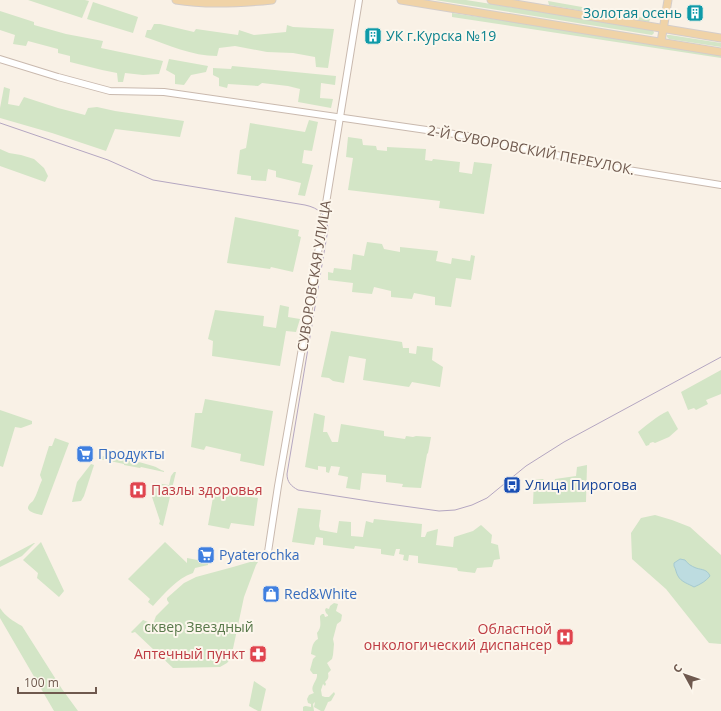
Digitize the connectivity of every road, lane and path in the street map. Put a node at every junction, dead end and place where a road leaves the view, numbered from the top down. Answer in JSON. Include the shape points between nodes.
{"nodes":[{"id":1,"x":176,"y":0,"type":"edge"},
{"id":2,"x":272,"y":0,"type":"edge"},
{"id":3,"x":360,"y":0,"type":"edge"},
{"id":4,"x":401,"y":0,"type":"edge"},
{"id":5,"x":491,"y":0,"type":"edge"},
{"id":6,"x":668,"y":0,"type":"edge"},
{"id":7,"x":415,"y":1,"type":"edge"},
{"id":8,"x":426,"y":2,"type":"edge"},
{"id":9,"x":663,"y":29,"type":"junction"},
{"id":10,"x":721,"y":38,"type":"edge"},
{"id":11,"x":661,"y":42,"type":"junction"},
{"id":12,"x":721,"y":52,"type":"edge"},
{"id":13,"x":0,"y":59,"type":"edge"},
{"id":14,"x":340,"y":117,"type":"junction"},
{"id":15,"x":721,"y":185,"type":"edge"},
{"id":16,"x":268,"y":552,"type":"dead end"}],
"edges":[{"from":1,"to":2,"type":"main road"},
{"from":3,"to":14,"type":"street","name":"СУВОРОВСКАЯ УЛИЦА"},
{"from":4,"to":7,"type":"main road"},
{"from":5,"to":9,"type":"main road"},
{"from":6,"to":9,"type":"main road"},
{"from":7,"to":8,"type":"main road"},
{"from":8,"to":11,"type":"main road"},
{"from":9,"to":10,"type":"main road"},
{"from":9,"to":11,"type":"main road"},
{"from":11,"to":12,"type":"main road"},
{"from":13,"to":14,"type":"street","name":"2-Й СУВОРОВСКИЙ ПЕРЕУЛОК.","via":[[110,91],[164,92]]},
{"from":14,"to":15,"type":"street","name":"2-Й СУВОРОВСКИЙ ПЕРЕУЛОК.","via":[[468,136],[622,169]]},
{"from":14,"to":16,"type":"street","name":"СУВОРОВСКАЯ УЛИЦА"}]}
